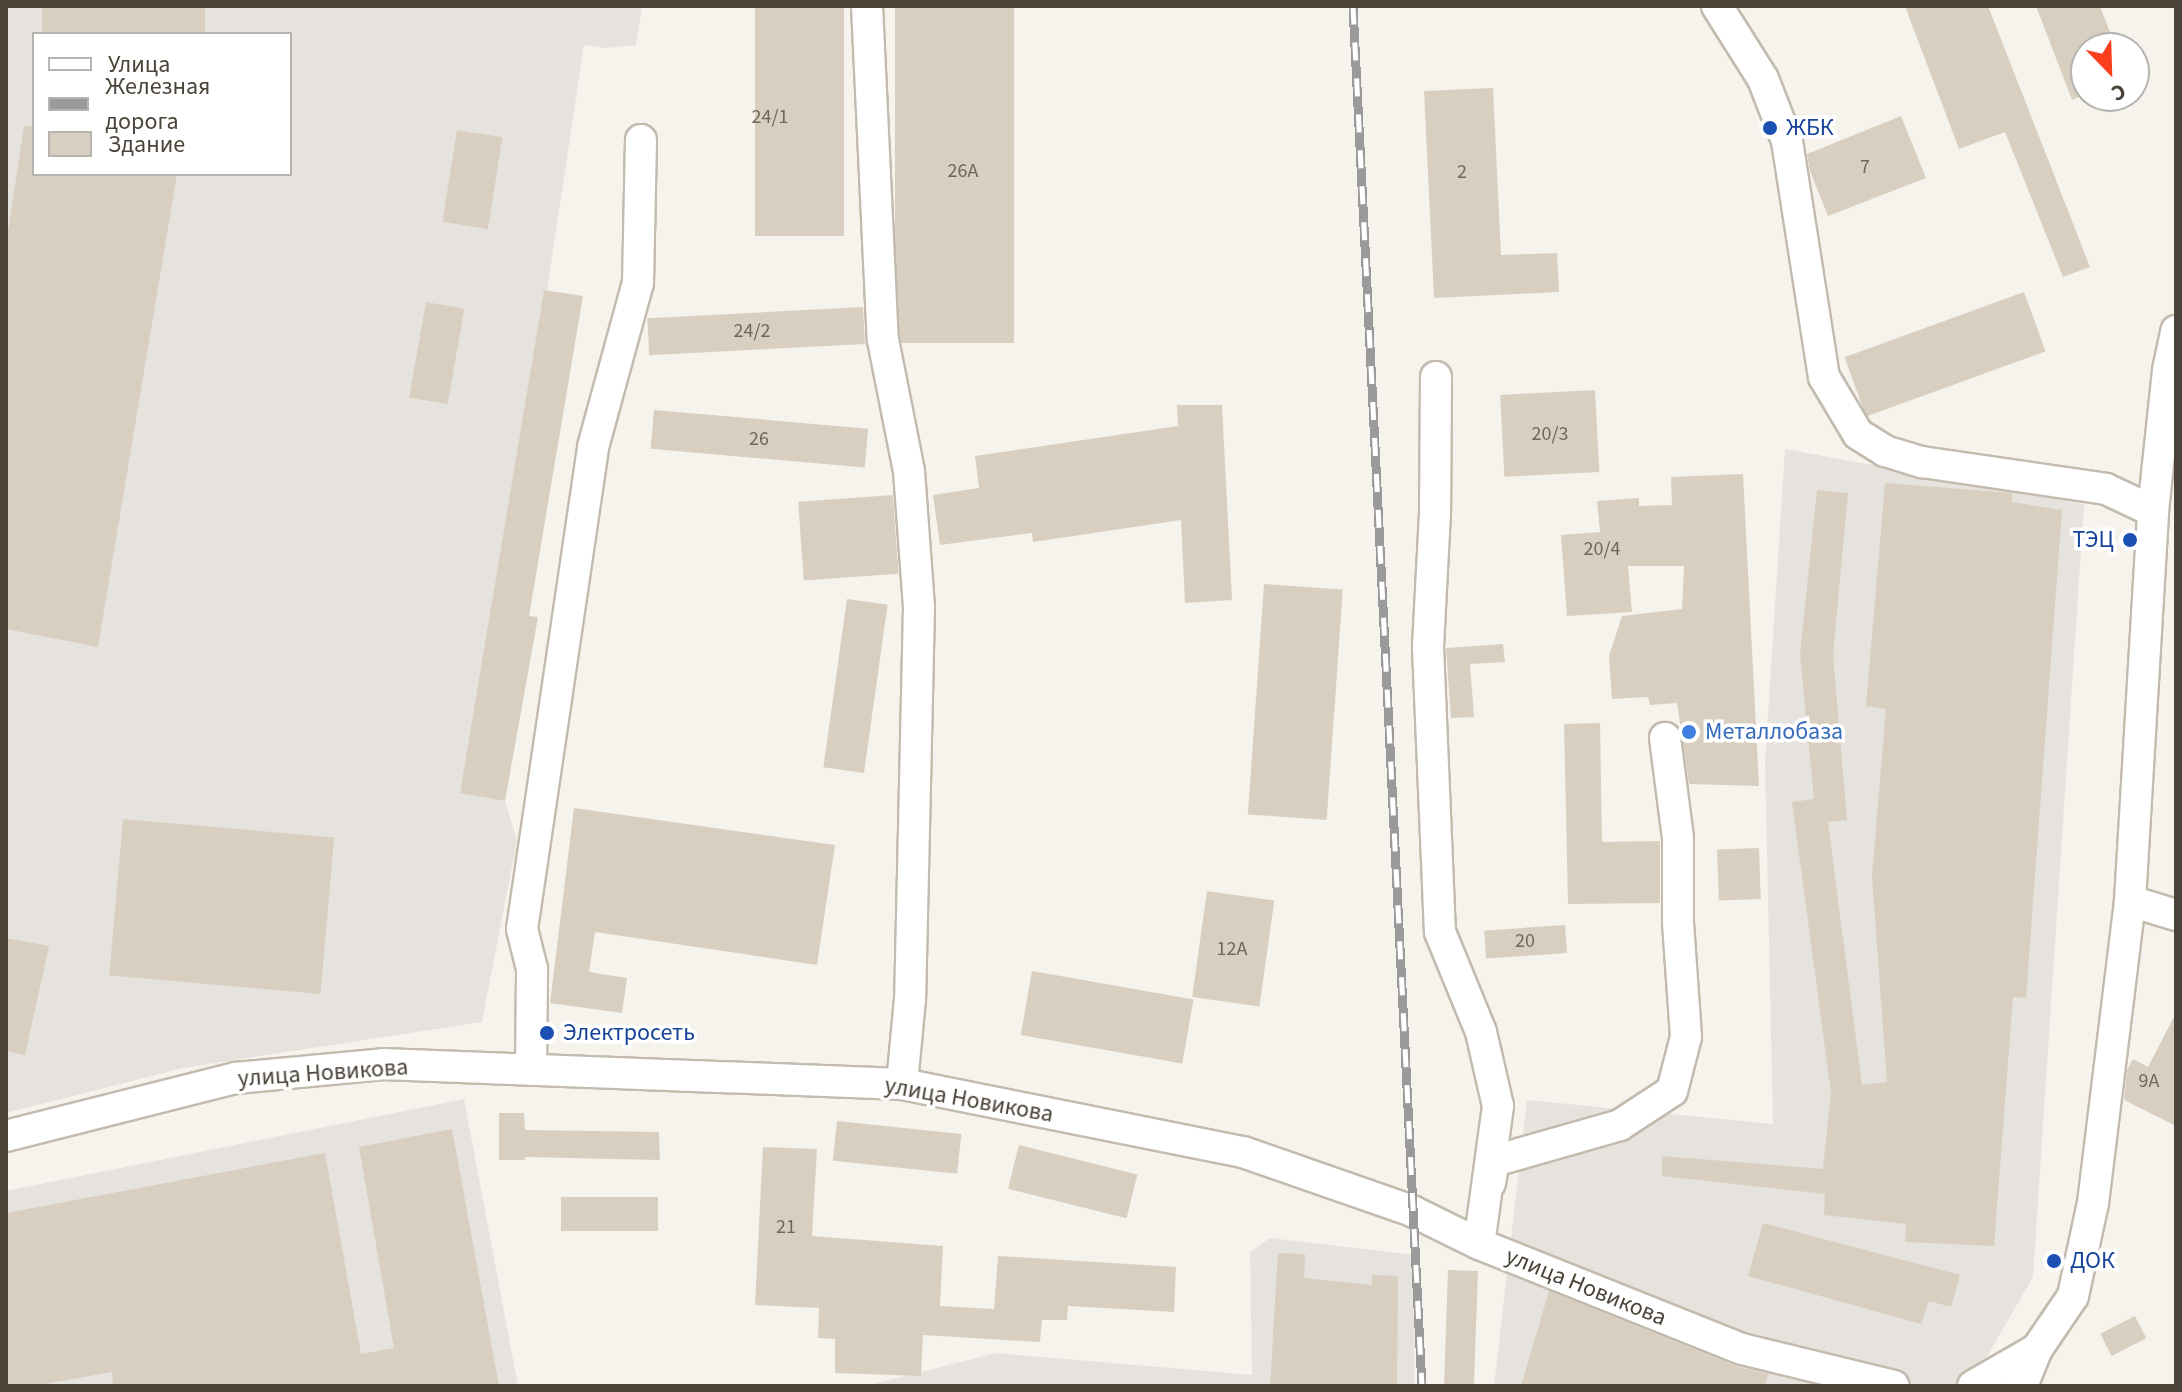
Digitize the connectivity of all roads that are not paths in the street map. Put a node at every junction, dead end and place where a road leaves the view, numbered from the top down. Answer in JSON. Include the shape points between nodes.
{"nodes":[{"id":1,"x":867,"y":6,"type":"edge"},
{"id":2,"x":1717,"y":6,"type":"edge"},
{"id":3,"x":641,"y":140,"type":"dead end"},
{"id":4,"x":2176,"y":331,"type":"edge"},
{"id":5,"x":1436,"y":377,"type":"dead end"},
{"id":6,"x":2153,"y":511,"type":"junction"},
{"id":7,"x":1665,"y":738,"type":"dead end"},
{"id":8,"x":2130,"y":901,"type":"junction"},
{"id":9,"x":2176,"y":915,"type":"edge"},
{"id":10,"x":531,"y":1070,"type":"junction"},
{"id":11,"x":902,"y":1084,"type":"junction"},
{"id":12,"x":6,"y":1136,"type":"edge"},
{"id":13,"x":1479,"y":1244,"type":"junction"},
{"id":14,"x":2037,"y":1349,"type":"junction"},
{"id":15,"x":1894,"y":1386,"type":"edge"},
{"id":16,"x":1973,"y":1386,"type":"edge"},
{"id":17,"x":2022,"y":1386,"type":"edge"}],
"edges":[{"from":1,"to":11,"type":"street","via":[[883,340],[909,471],[919,607],[910,999]]},
{"from":2,"to":6,"type":"street","via":[[1763,79],[1787,141],[1824,377],[1858,434],[1885,451],[1922,462],[2106,489]]},
{"from":3,"to":10,"type":"street","via":[[638,283],[593,447],[522,929],[532,969]]},
{"from":4,"to":6,"type":"street"},
{"from":5,"to":13,"type":"street","via":[[1428,647],[1440,932],[1481,1032],[1498,1106]]},
{"from":6,"to":8,"type":"street"},
{"from":7,"to":13,"type":"street","via":[[1678,838],[1686,1037],[1672,1091],[1620,1125],[1494,1161]]},
{"from":8,"to":9,"type":"street"},
{"from":8,"to":14,"type":"street","via":[[2093,1203],[2073,1296]]},
{"from":10,"to":11,"type":"street","name":"улица Новикова"},
{"from":10,"to":12,"type":"street","name":"улица Новикова","via":[[383,1064],[236,1078]]},
{"from":11,"to":13,"type":"street","name":"улица Новикова","via":[[1243,1152],[1412,1211]]},
{"from":13,"to":15,"type":"street","name":"улица Новикова","via":[[1742,1349]]},
{"from":14,"to":16,"type":"street"},
{"from":14,"to":17,"type":"street"}]}
